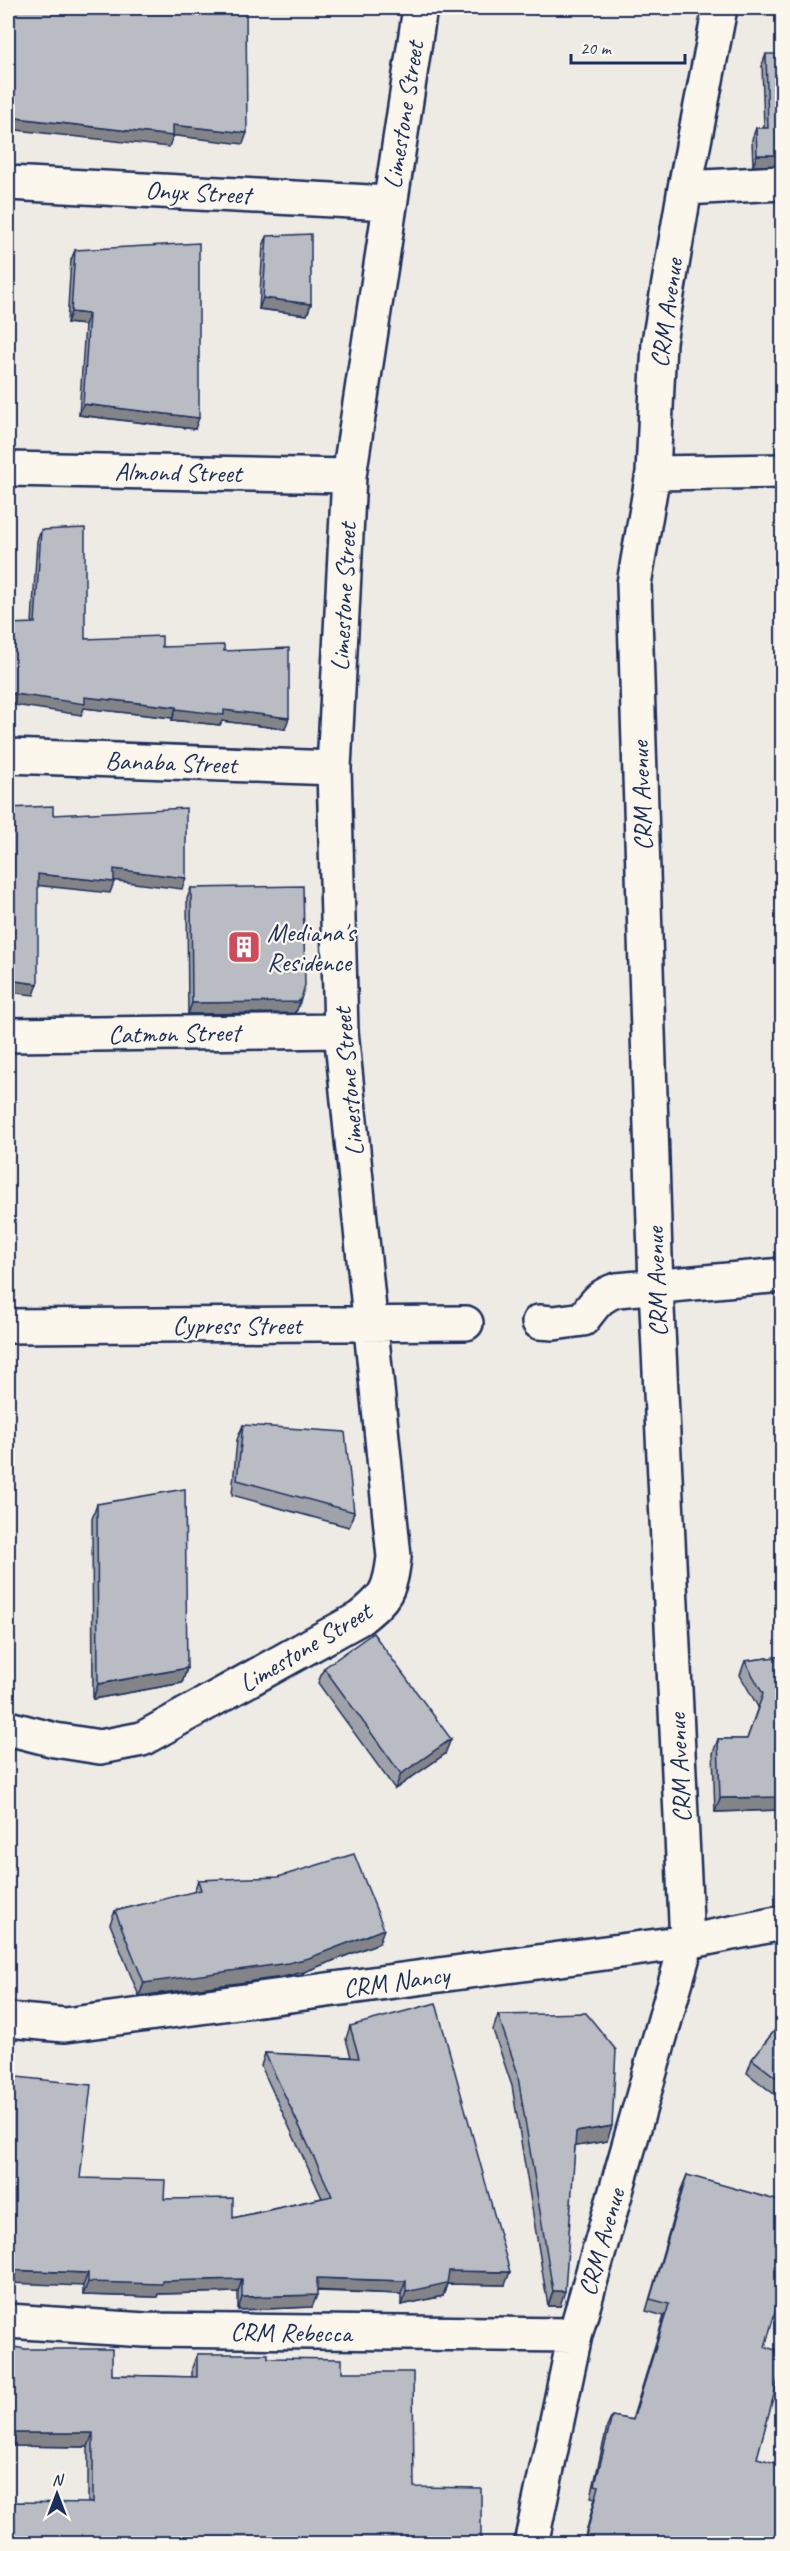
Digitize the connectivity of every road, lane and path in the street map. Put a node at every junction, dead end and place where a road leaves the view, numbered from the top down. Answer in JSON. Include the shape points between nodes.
{"nodes":[{"id":1,"x":420,"y":8,"type":"edge"},
{"id":2,"x":720,"y":8,"type":"edge"},
{"id":3,"x":8,"y":183,"type":"edge"},
{"id":4,"x":783,"y":183,"type":"edge"},
{"id":5,"x":685,"y":188,"type":"junction"},
{"id":6,"x":389,"y":203,"type":"junction"},
{"id":7,"x":8,"y":469,"type":"edge"},
{"id":8,"x":783,"y":471,"type":"edge"},
{"id":9,"x":653,"y":473,"type":"junction"},
{"id":10,"x":349,"y":476,"type":"junction"},
{"id":11,"x":8,"y":756,"type":"edge"},
{"id":12,"x":334,"y":768,"type":"junction"},
{"id":13,"x":341,"y":1031,"type":"junction"},
{"id":14,"x":8,"y":1035,"type":"edge"},
{"id":15,"x":783,"y":1275,"type":"edge"},
{"id":16,"x":656,"y":1287,"type":"junction"},
{"id":17,"x":539,"y":1322,"type":"dead end"},
{"id":18,"x":466,"y":1323,"type":"dead end"},
{"id":19,"x":370,"y":1324,"type":"junction"},
{"id":20,"x":8,"y":1326,"type":"edge"},
{"id":21,"x":8,"y":1728,"type":"edge"},
{"id":22,"x":783,"y":1923,"type":"edge"},
{"id":23,"x":687,"y":1942,"type":"junction"},
{"id":24,"x":8,"y":2020,"type":"edge"},
{"id":25,"x":8,"y":2321,"type":"edge"},
{"id":26,"x":575,"y":2335,"type":"junction"},
{"id":27,"x":531,"y":2544,"type":"edge"}],
"edges":[{"from":1,"to":6,"type":"street","name":"Limestone Street"},
{"from":2,"to":5,"type":"street","name":"CRM Avenue"},
{"from":3,"to":6,"type":"street","name":"Onyx Street"},
{"from":4,"to":5,"type":"street"},
{"from":5,"to":9,"type":"street","name":"CRM Avenue","via":[[659,342]]},
{"from":6,"to":10,"type":"street","name":"Limestone Street"},
{"from":7,"to":10,"type":"street","name":"Almond Street"},
{"from":8,"to":9,"type":"street"},
{"from":9,"to":16,"type":"street","name":"CRM Avenue","via":[[634,584]]},
{"from":10,"to":12,"type":"street","name":"Limestone Street"},
{"from":11,"to":12,"type":"street","name":"Banaba Street"},
{"from":12,"to":13,"type":"street","name":"Limestone Street"},
{"from":13,"to":14,"type":"street","name":"Catmon Street"},
{"from":13,"to":19,"type":"street","name":"Limestone Street"},
{"from":15,"to":16,"type":"street"},
{"from":16,"to":17,"type":"street","via":[[606,1293],[583,1319]]},
{"from":16,"to":23,"type":"street","name":"CRM Avenue"},
{"from":18,"to":19,"type":"street","name":"Cypress Street"},
{"from":19,"to":20,"type":"street","name":"Cypress Street"},
{"from":19,"to":21,"type":"street","name":"Limestone Street","via":[[394,1557],[391,1581],[382,1601],[360,1618],[142,1738],[100,1747]]},
{"from":22,"to":23,"type":"street","name":"CRM Nancy"},
{"from":23,"to":24,"type":"street","name":"CRM Nancy","via":[[65,2025]]},
{"from":23,"to":26,"type":"street","name":"CRM Avenue"},
{"from":25,"to":26,"type":"street","name":"CRM Rebecca","via":[[145,2330]]},
{"from":26,"to":27,"type":"street","name":"CRM Avenue"}]}
